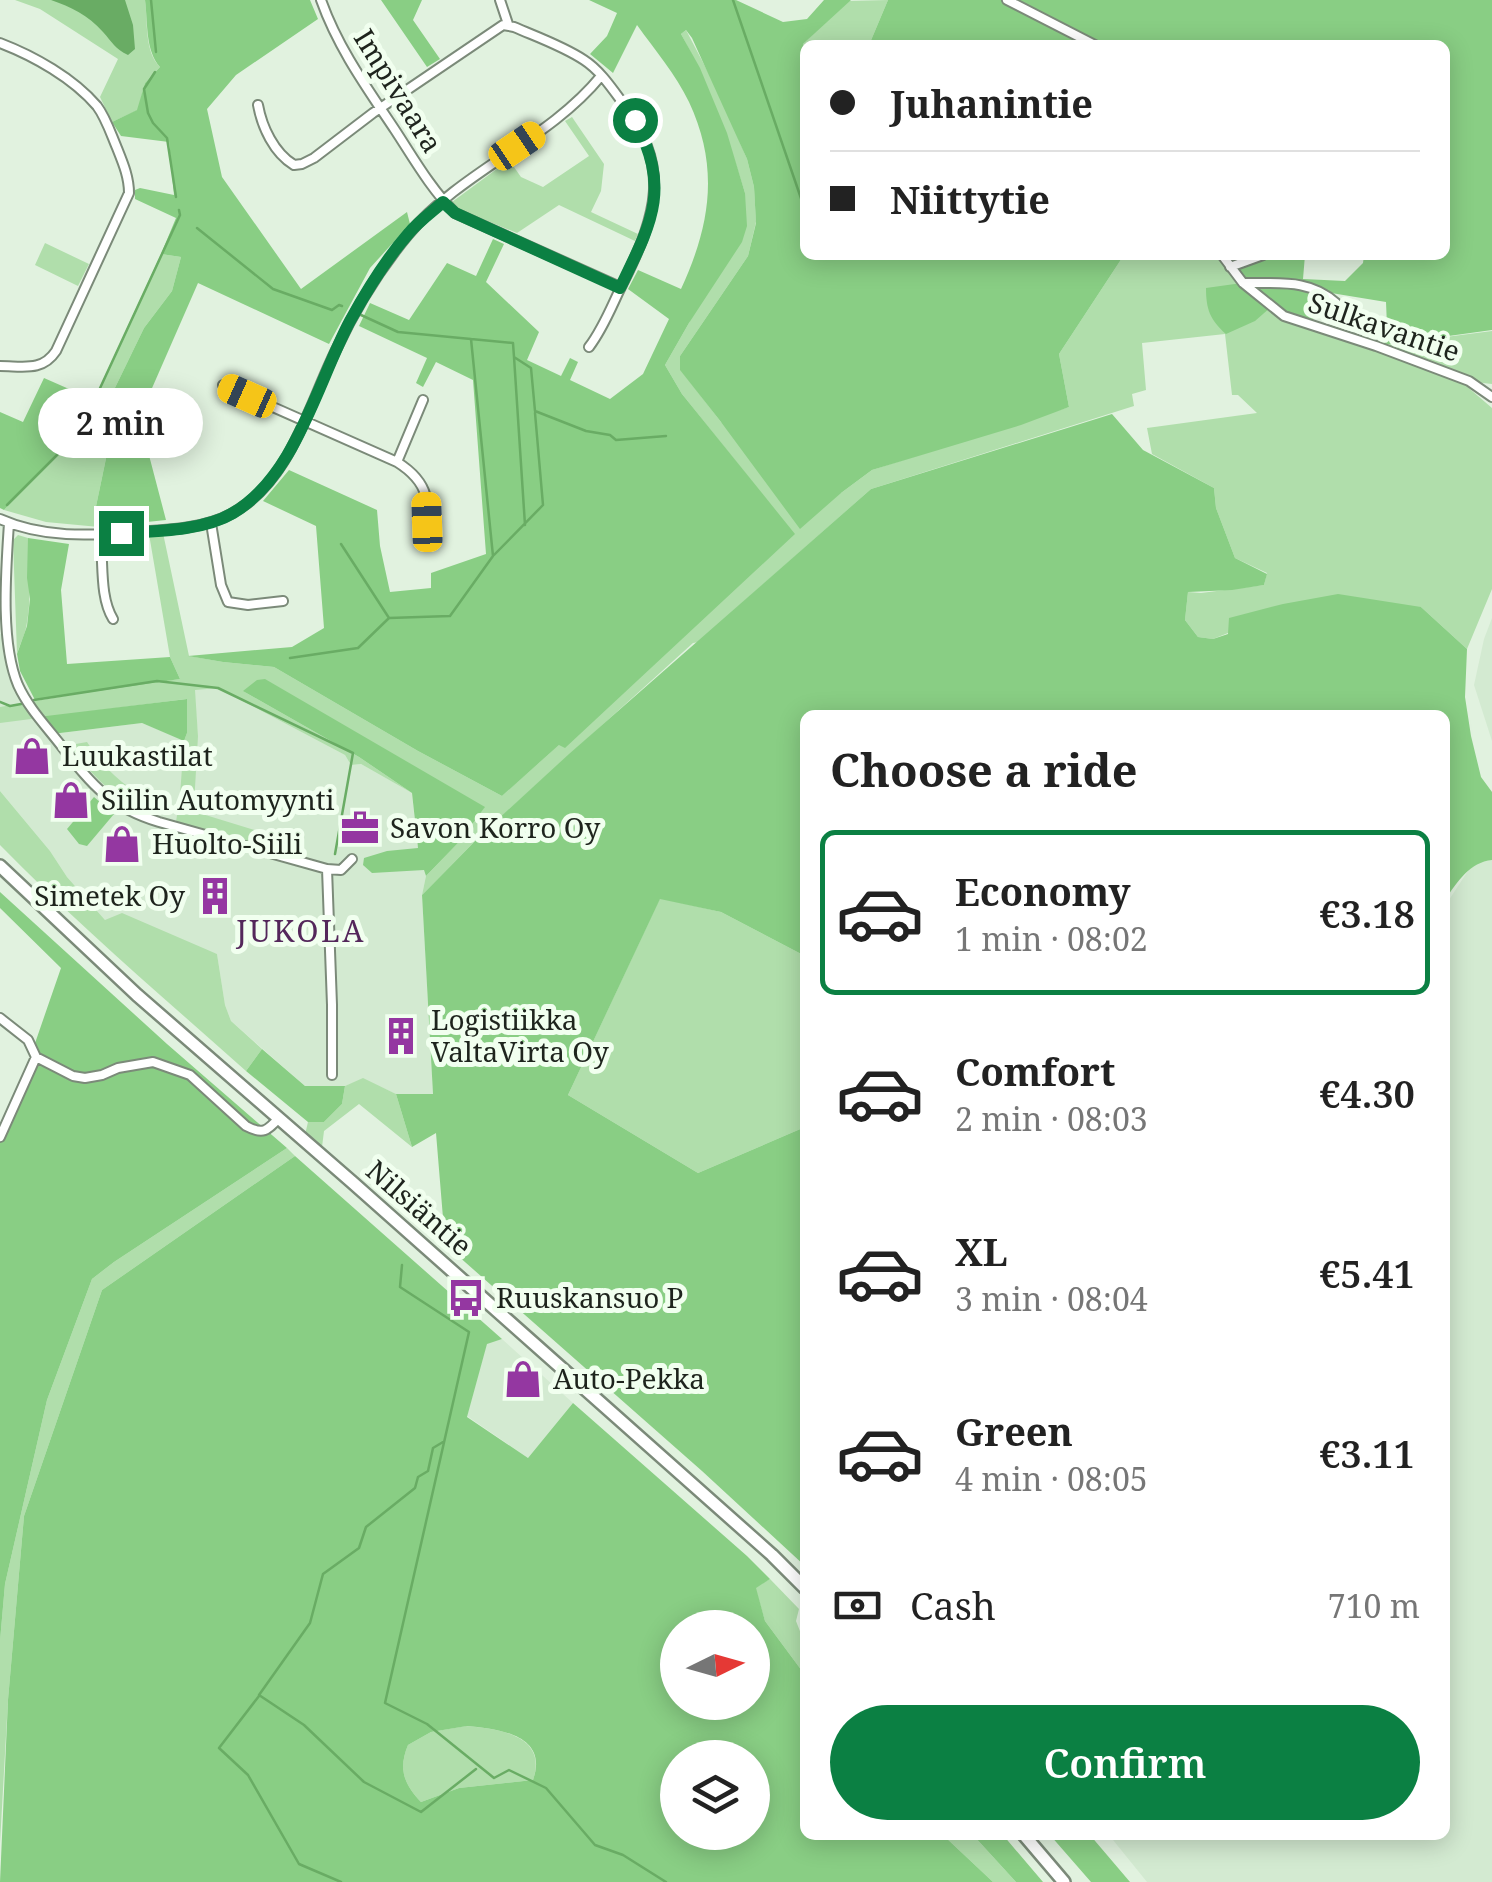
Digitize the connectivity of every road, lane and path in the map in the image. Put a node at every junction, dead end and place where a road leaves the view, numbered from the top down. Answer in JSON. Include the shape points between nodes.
{"nodes":[{"id":1,"x":321,"y":0,"type":"edge"},
{"id":2,"x":500,"y":0,"type":"edge"},
{"id":3,"x":1007,"y":0,"type":"edge"},
{"id":4,"x":508,"y":24,"type":"junction"},
{"id":5,"x":1085,"y":40,"type":"edge"},
{"id":6,"x":0,"y":42,"type":"edge"},
{"id":7,"x":602,"y":76,"type":"junction"},
{"id":8,"x":258,"y":105,"type":"dead end"},
{"id":9,"x":380,"y":108,"type":"junction"},
{"id":10,"x":443,"y":202,"type":"junction"},
{"id":11,"x":1225,"y":260,"type":"edge"},
{"id":12,"x":1249,"y":260,"type":"edge"},
{"id":13,"x":1230,"y":267,"type":"junction"},
{"id":14,"x":1243,"y":283,"type":"junction"},
{"id":15,"x":620,"y":288,"type":"junction"},
{"id":16,"x":1336,"y":304,"type":"dead end"},
{"id":17,"x":589,"y":347,"type":"dead end"},
{"id":18,"x":0,"y":366,"type":"edge"},
{"id":19,"x":1469,"y":381,"type":"junction"},
{"id":20,"x":222,"y":385,"type":"dead end"},
{"id":21,"x":1492,"y":386,"type":"edge"},
{"id":22,"x":1492,"y":397,"type":"edge"},
{"id":23,"x":423,"y":400,"type":"dead end"},
{"id":24,"x":304,"y":421,"type":"junction"},
{"id":25,"x":397,"y":462,"type":"junction"},
{"id":26,"x":4,"y":521,"type":"edge"},
{"id":27,"x":211,"y":523,"type":"junction"},
{"id":28,"x":100,"y":535,"type":"junction"},
{"id":29,"x":426,"y":542,"type":"dead end"},
{"id":30,"x":283,"y":601,"type":"dead end"},
{"id":31,"x":113,"y":619,"type":"dead end"},
{"id":32,"x":352,"y":859,"type":"dead end"},
{"id":33,"x":0,"y":866,"type":"edge"},
{"id":34,"x":327,"y":869,"type":"junction"},
{"id":35,"x":0,"y":1018,"type":"edge"},
{"id":36,"x":36,"y":1058,"type":"junction"},
{"id":37,"x":332,"y":1075,"type":"dead end"},
{"id":38,"x":280,"y":1118,"type":"junction"},
{"id":39,"x":0,"y":1136,"type":"edge"},
{"id":40,"x":800,"y":1583,"type":"edge"},
{"id":41,"x":1028,"y":1840,"type":"edge"},
{"id":42,"x":1064,"y":1882,"type":"edge"}],
"edges":[{"from":1,"to":9,"type":"street","name":"Impivaara"},
{"from":2,"to":4,"type":"street"},
{"from":3,"to":5,"type":"street"},
{"from":4,"to":7,"type":"street","via":[[579,57]]},
{"from":4,"to":9,"type":"street"},
{"from":6,"to":18,"type":"street","via":[[87,96],[109,128],[129,179],[129,193],[49,361]]},
{"from":7,"to":10,"type":"street"},
{"from":7,"to":15,"type":"street","via":[[635,120],[655,180],[649,224]]},
{"from":8,"to":9,"type":"street","via":[[263,127],[294,165],[314,158]]},
{"from":9,"to":10,"type":"street","name":"Impivaara"},
{"from":10,"to":15,"type":"street"},
{"from":10,"to":24,"type":"street","via":[[410,232],[365,294]]},
{"from":11,"to":13,"type":"street","name":"Sulkavantie"},
{"from":12,"to":13,"type":"street"},
{"from":13,"to":14,"type":"street","name":"Sulkavantie"},
{"from":14,"to":16,"type":"street","via":[[1308,286]]},
{"from":14,"to":19,"type":"street","name":"Sulkavantie","via":[[1284,316]]},
{"from":15,"to":17,"type":"street"},
{"from":19,"to":21,"type":"street"},
{"from":19,"to":22,"type":"street","name":"Sulkavantie"},
{"from":20,"to":24,"type":"street"},
{"from":23,"to":25,"type":"street"},
{"from":24,"to":25,"type":"street"},
{"from":24,"to":27,"type":"street","via":[[271,480]]},
{"from":25,"to":29,"type":"street","via":[[424,486]]},
{"from":26,"to":28,"type":"street","via":[[43,532]]},
{"from":26,"to":34,"type":"street","via":[[5,613],[16,680],[84,777],[136,815]]},
{"from":27,"to":28,"type":"street"},
{"from":27,"to":30,"type":"street","via":[[228,602]]},
{"from":28,"to":31,"type":"street"},
{"from":32,"to":34,"type":"street","via":[[341,870]]},
{"from":33,"to":38,"type":"main road","name":"Nilsiäntie"},
{"from":34,"to":37,"type":"street"},
{"from":35,"to":36,"type":"street","via":[[28,1040]]},
{"from":36,"to":38,"type":"street","via":[[85,1078],[153,1062],[190,1075],[257,1132]]},
{"from":36,"to":39,"type":"street"},
{"from":38,"to":40,"type":"main road","name":"Nilsiäntie"},
{"from":41,"to":42,"type":"main road"}]}
